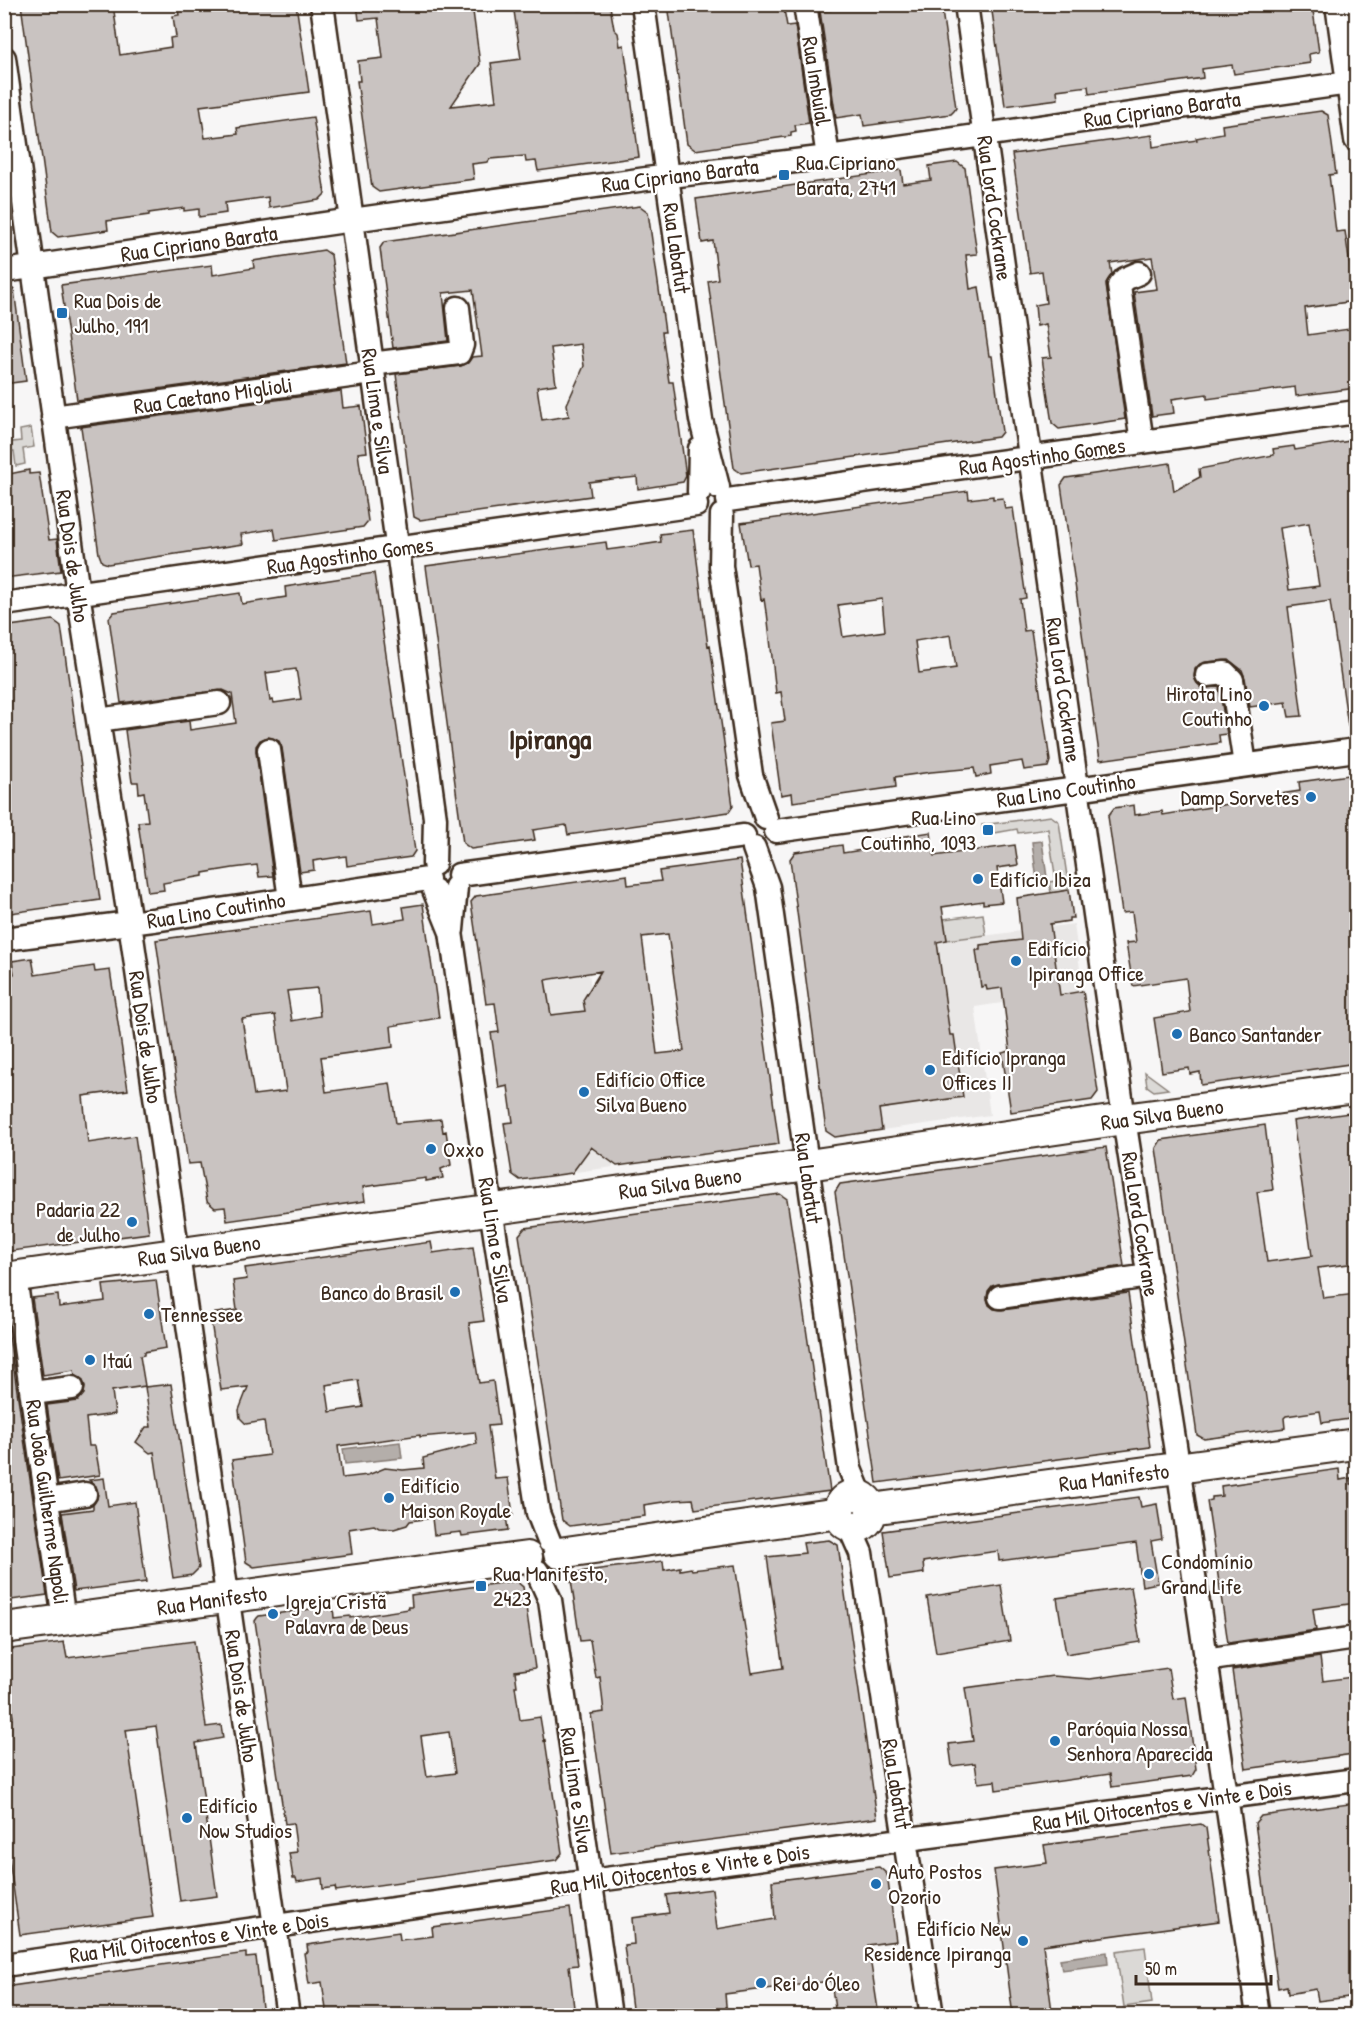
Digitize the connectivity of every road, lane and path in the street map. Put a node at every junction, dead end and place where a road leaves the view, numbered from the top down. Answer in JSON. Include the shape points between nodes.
{"nodes":[{"id":1,"x":322,"y":4,"type":"edge"},
{"id":2,"x":643,"y":4,"type":"edge"},
{"id":3,"x":805,"y":4,"type":"edge"},
{"id":4,"x":966,"y":4,"type":"edge"},
{"id":5,"x":1337,"y":4,"type":"edge"},
{"id":6,"x":4,"y":58,"type":"edge"},
{"id":7,"x":1352,"y":82,"type":"edge"},
{"id":8,"x":985,"y":134,"type":"junction"},
{"id":9,"x":1356,"y":140,"type":"edge"},
{"id":10,"x":828,"y":157,"type":"junction"},
{"id":11,"x":668,"y":176,"type":"junction"},
{"id":12,"x":352,"y":220,"type":"junction"},
{"id":13,"x":34,"y":267,"type":"junction"},
{"id":14,"x":4,"y":271,"type":"edge"},
{"id":15,"x":1139,"y":273,"type":"dead end"},
{"id":16,"x":458,"y":308,"type":"dead end"},
{"id":17,"x":372,"y":369,"type":"junction"},
{"id":18,"x":1356,"y":412,"type":"edge"},
{"id":19,"x":53,"y":417,"type":"junction"},
{"id":20,"x":1142,"y":442,"type":"junction"},
{"id":21,"x":1031,"y":458,"type":"junction"},
{"id":22,"x":711,"y":502,"type":"junction"},
{"id":23,"x":398,"y":548,"type":"junction"},
{"id":24,"x":78,"y":594,"type":"junction"},
{"id":25,"x":4,"y":604,"type":"edge"},
{"id":26,"x":1207,"y":675,"type":"dead end"},
{"id":27,"x":219,"y":703,"type":"dead end"},
{"id":28,"x":98,"y":720,"type":"junction"},
{"id":29,"x":269,"y":750,"type":"dead end"},
{"id":30,"x":1356,"y":750,"type":"edge"},
{"id":31,"x":1245,"y":765,"type":"junction"},
{"id":32,"x":1078,"y":788,"type":"junction"},
{"id":33,"x":760,"y":833,"type":"junction"},
{"id":34,"x":444,"y":876,"type":"junction"},
{"id":35,"x":290,"y":899,"type":"junction"},
{"id":36,"x":130,"y":923,"type":"junction"},
{"id":37,"x":4,"y":939,"type":"edge"},
{"id":38,"x":1356,"y":1088,"type":"edge"},
{"id":39,"x":1124,"y":1119,"type":"junction"},
{"id":40,"x":808,"y":1166,"type":"junction"},
{"id":41,"x":490,"y":1209,"type":"junction"},
{"id":42,"x":177,"y":1253,"type":"junction"},
{"id":43,"x":1149,"y":1276,"type":"junction"},
{"id":44,"x":10,"y":1277,"type":"edge"},
{"id":45,"x":1000,"y":1297,"type":"dead end"},
{"id":46,"x":72,"y":1388,"type":"dead end"},
{"id":47,"x":32,"y":1393,"type":"junction"},
{"id":48,"x":1356,"y":1444,"type":"edge"},
{"id":49,"x":1178,"y":1468,"type":"junction"},
{"id":50,"x":85,"y":1494,"type":"dead end"},
{"id":51,"x":47,"y":1500,"type":"junction"},
{"id":52,"x":855,"y":1510,"type":"junction"},
{"id":53,"x":543,"y":1555,"type":"junction"},
{"id":54,"x":228,"y":1598,"type":"junction"},
{"id":55,"x":64,"y":1620,"type":"junction"},
{"id":56,"x":4,"y":1628,"type":"edge"},
{"id":57,"x":1356,"y":1638,"type":"edge"},
{"id":58,"x":1206,"y":1660,"type":"junction"},
{"id":59,"x":1356,"y":1780,"type":"edge"},
{"id":60,"x":1226,"y":1796,"type":"junction"},
{"id":61,"x":905,"y":1839,"type":"junction"},
{"id":62,"x":590,"y":1881,"type":"junction"},
{"id":63,"x":275,"y":1926,"type":"junction"},
{"id":64,"x":4,"y":1965,"type":"edge"},
{"id":65,"x":288,"y":2016,"type":"edge"},
{"id":66,"x":610,"y":2016,"type":"edge"},
{"id":67,"x":932,"y":2016,"type":"edge"},
{"id":68,"x":1258,"y":2016,"type":"edge"}],
"edges":[{"from":1,"to":12,"type":"street","name":"Rua Lima e Silva"},
{"from":2,"to":11,"type":"street","name":"Rua Labatut"},
{"from":3,"to":10,"type":"street","name":"Rua Imbuial"},
{"from":4,"to":8,"type":"street","name":"Rua Lord Cockrane"},
{"from":5,"to":7,"type":"street"},
{"from":6,"to":13,"type":"street","name":"Rua Dois de Julho"},
{"from":7,"to":8,"type":"street","name":"Rua Cipriano Barata"},
{"from":7,"to":9,"type":"street"},
{"from":8,"to":10,"type":"street","name":"Rua Cipriano Barata"},
{"from":8,"to":21,"type":"street","name":"Rua Lord Cockrane"},
{"from":10,"to":11,"type":"street","name":"Rua Cipriano Barata"},
{"from":11,"to":12,"type":"street","name":"Rua Cipriano Barata"},
{"from":11,"to":22,"type":"street","name":"Rua Labatut"},
{"from":12,"to":13,"type":"street","name":"Rua Cipriano Barata"},
{"from":12,"to":17,"type":"street","name":"Rua Lima e Silva"},
{"from":13,"to":14,"type":"street","name":"Rua Cipriano Barata"},
{"from":13,"to":19,"type":"street","name":"Rua Dois de Julho"},
{"from":15,"to":20,"type":"street","via":[[1119,286]]},
{"from":16,"to":17,"type":"street","name":"Rua Caetano Miglioli","via":[[462,345],[459,353]]},
{"from":17,"to":19,"type":"street","name":"Rua Caetano Miglioli"},
{"from":17,"to":23,"type":"street","name":"Rua Lima e Silva"},
{"from":18,"to":20,"type":"street","name":"Rua Agostinho Gomes"},
{"from":19,"to":24,"type":"street","name":"Rua Dois de Julho"},
{"from":20,"to":21,"type":"street","name":"Rua Agostinho Gomes"},
{"from":21,"to":22,"type":"street","name":"Rua Agostinho Gomes"},
{"from":21,"to":32,"type":"street","name":"Rua Lord Cockrane"},
{"from":22,"to":23,"type":"street","name":"Rua Agostinho Gomes"},
{"from":22,"to":33,"type":"street","name":"Rua Labatut"},
{"from":23,"to":24,"type":"street","name":"Rua Agostinho Gomes"},
{"from":23,"to":34,"type":"street","name":"Rua Lima e Silva"},
{"from":24,"to":25,"type":"street","name":"Rua Agostinho Gomes"},
{"from":24,"to":28,"type":"street","name":"Rua Dois de Julho"},
{"from":26,"to":31,"type":"street","via":[[1225,673],[1232,680]]},
{"from":27,"to":28,"type":"street"},
{"from":28,"to":36,"type":"street","name":"Rua Dois de Julho"},
{"from":29,"to":35,"type":"street"},
{"from":30,"to":31,"type":"street","name":"Rua Lino Coutinho"},
{"from":31,"to":32,"type":"street","name":"Rua Lino Coutinho"},
{"from":32,"to":33,"type":"street","name":"Rua Lino Coutinho"},
{"from":32,"to":39,"type":"street","name":"Rua Lord Cockrane"},
{"from":33,"to":34,"type":"street","name":"Rua Lino Coutinho"},
{"from":33,"to":40,"type":"street","name":"Rua Labatut"},
{"from":34,"to":35,"type":"street","name":"Rua Lino Coutinho"},
{"from":34,"to":41,"type":"street","name":"Rua Lima e Silva"},
{"from":35,"to":36,"type":"street","name":"Rua Lino Coutinho"},
{"from":36,"to":37,"type":"street","name":"Rua Lino Coutinho"},
{"from":36,"to":42,"type":"street","name":"Rua Dois de Julho"},
{"from":38,"to":39,"type":"main road","name":"Rua Silva Bueno"},
{"from":39,"to":40,"type":"main road","name":"Rua Silva Bueno"},
{"from":39,"to":43,"type":"street","name":"Rua Lord Cockrane"},
{"from":40,"to":41,"type":"main road","name":"Rua Silva Bueno"},
{"from":40,"to":52,"type":"street","name":"Rua Labatut"},
{"from":41,"to":42,"type":"main road","name":"Rua Silva Bueno"},
{"from":41,"to":53,"type":"street","name":"Rua Lima e Silva"},
{"from":42,"to":44,"type":"main road","name":"Rua Silva Bueno"},
{"from":42,"to":54,"type":"street","name":"Rua Dois de Julho"},
{"from":43,"to":45,"type":"street"},
{"from":43,"to":49,"type":"street","name":"Rua Lord Cockrane"},
{"from":44,"to":47,"type":"street","name":"Rua João Guilherme Napoli"},
{"from":46,"to":47,"type":"street"},
{"from":47,"to":51,"type":"street","name":"Rua João Guilherme Napoli"},
{"from":48,"to":49,"type":"main road","name":"Rua Manifesto"},
{"from":49,"to":52,"type":"main road","name":"Rua Manifesto"},
{"from":49,"to":58,"type":"street","name":"Rua Lord Cockrane"},
{"from":50,"to":51,"type":"street"},
{"from":51,"to":55,"type":"street","name":"Rua João Guilherme Napoli"},
{"from":52,"to":53,"type":"main road","name":"Rua Manifesto"},
{"from":52,"to":61,"type":"street","name":"Rua Labatut"},
{"from":53,"to":54,"type":"main road","name":"Rua Manifesto"},
{"from":53,"to":62,"type":"street","name":"Rua Lima e Silva"},
{"from":54,"to":55,"type":"main road","name":"Rua Manifesto"},
{"from":54,"to":63,"type":"street","name":"Rua Dois de Julho"},
{"from":55,"to":56,"type":"main road","name":"Rua Manifesto"},
{"from":57,"to":58,"type":"street"},
{"from":58,"to":60,"type":"street","name":"Rua Lord Cockrane"},
{"from":59,"to":60,"type":"street","name":"Rua Mil Oitocentos e Vinte e Dois"},
{"from":60,"to":61,"type":"street","name":"Rua Mil Oitocentos e Vinte e Dois"},
{"from":60,"to":68,"type":"street","name":"Rua Lord Cockrane"},
{"from":61,"to":62,"type":"street","name":"Rua Mil Oitocentos e Vinte e Dois"},
{"from":61,"to":67,"type":"street","name":"Rua Labatut"},
{"from":62,"to":63,"type":"street","name":"Rua Mil Oitocentos e Vinte e Dois"},
{"from":62,"to":66,"type":"street","name":"Rua Lima e Silva"},
{"from":63,"to":64,"type":"street","name":"Rua Mil Oitocentos e Vinte e Dois"},
{"from":63,"to":65,"type":"street","name":"Rua Dois de Julho"}]}
